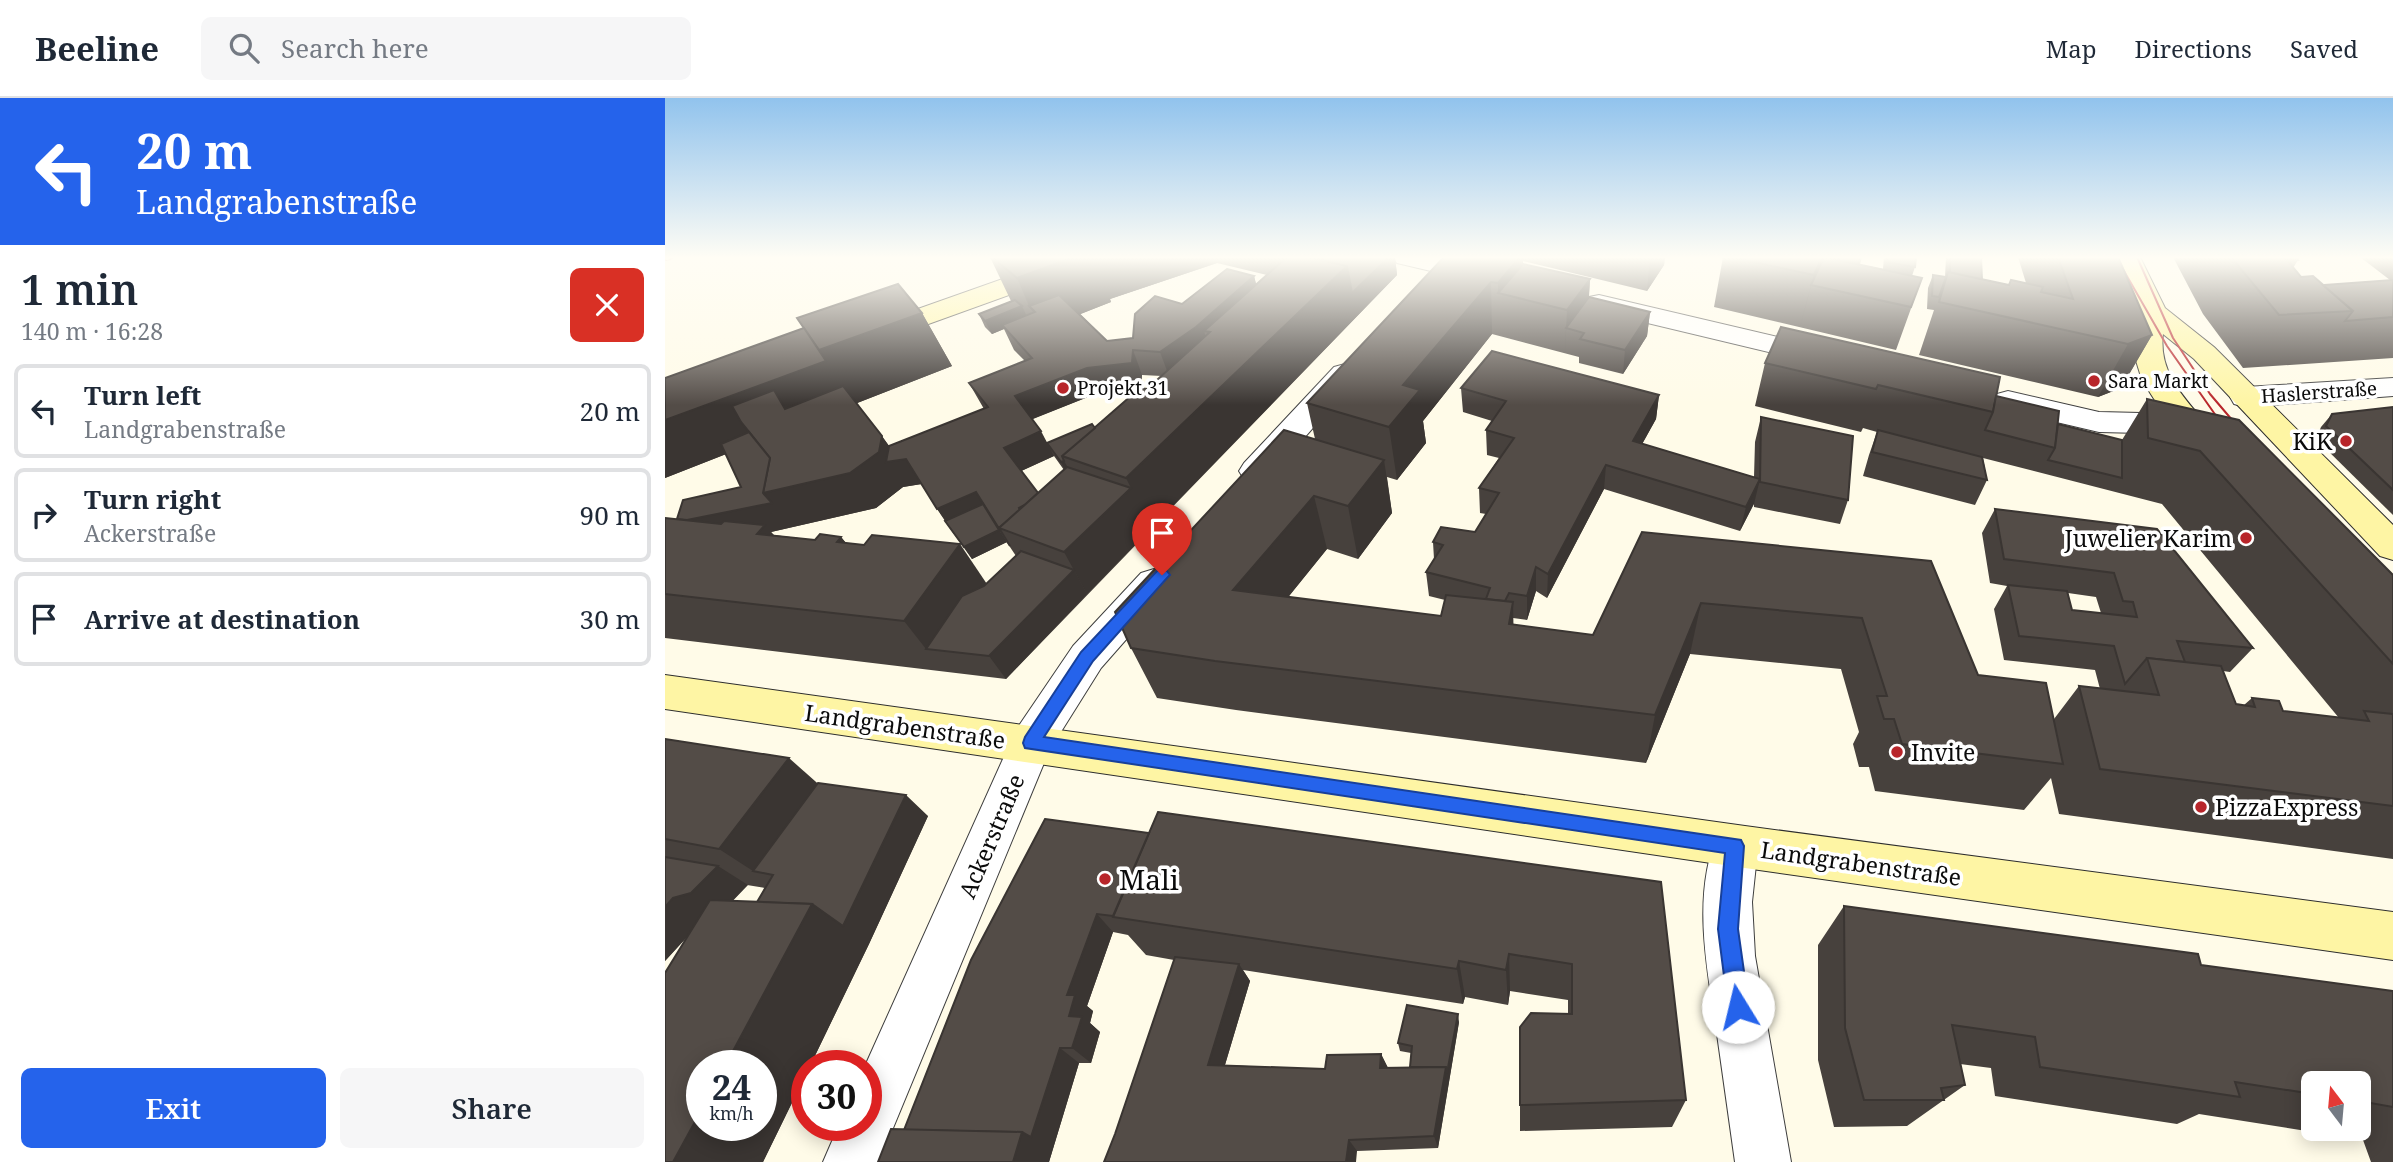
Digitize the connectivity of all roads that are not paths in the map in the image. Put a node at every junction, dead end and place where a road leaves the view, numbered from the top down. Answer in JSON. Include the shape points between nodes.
{"nodes":[{"id":1,"x":950,"y":307,"type":"edge"},
{"id":2,"x":1615,"y":307,"type":"edge"},
{"id":3,"x":2150,"y":307,"type":"edge"},
{"id":4,"x":2153,"y":312,"type":"junction"},
{"id":5,"x":854,"y":341,"type":"edge"},
{"id":6,"x":1368,"y":348,"type":"edge"},
{"id":7,"x":1852,"y":363,"type":"edge"},
{"id":8,"x":2393,"y":387,"type":"edge"},
{"id":9,"x":1982,"y":394,"type":"edge"},
{"id":10,"x":2245,"y":397,"type":"junction"},
{"id":11,"x":2188,"y":424,"type":"junction"},
{"id":12,"x":2225,"y":468,"type":"edge"},
{"id":13,"x":1228,"y":502,"type":"edge"},
{"id":14,"x":2393,"y":547,"type":"edge"},
{"id":15,"x":1181,"y":554,"type":"edge"},
{"id":16,"x":665,"y":692,"type":"edge"},
{"id":17,"x":1031,"y":743,"type":"junction"},
{"id":18,"x":1735,"y":846,"type":"junction"},
{"id":19,"x":2393,"y":936,"type":"edge"},
{"id":20,"x":851,"y":1162,"type":"edge"},
{"id":21,"x":1763,"y":1162,"type":"edge"}],
"edges":[{"from":1,"to":5,"type":"main road"},
{"from":2,"to":7,"type":"street"},
{"from":3,"to":4,"type":"main road"},
{"from":4,"to":10,"type":"main road","via":[[2204,353]]},
{"from":4,"to":11,"type":"main road","via":[[2148,354]]},
{"from":6,"to":13,"type":"street"},
{"from":8,"to":10,"type":"street","name":"Haslerstraße"},
{"from":9,"to":11,"type":"street","via":[[2099,422]]},
{"from":10,"to":14,"type":"main road"},
{"from":11,"to":12,"type":"main road"},
{"from":15,"to":17,"type":"street","name":"Ackerstraße","via":[[1087,657]]},
{"from":16,"to":17,"type":"main road","name":"Landgrabenstraße"},
{"from":17,"to":18,"type":"main road","name":"Landgrabenstraße"},
{"from":17,"to":20,"type":"street","name":"Ackerstraße"},
{"from":18,"to":19,"type":"main road","name":"Landgrabenstraße"},
{"from":18,"to":21,"type":"street","via":[[1729,942]]}]}
